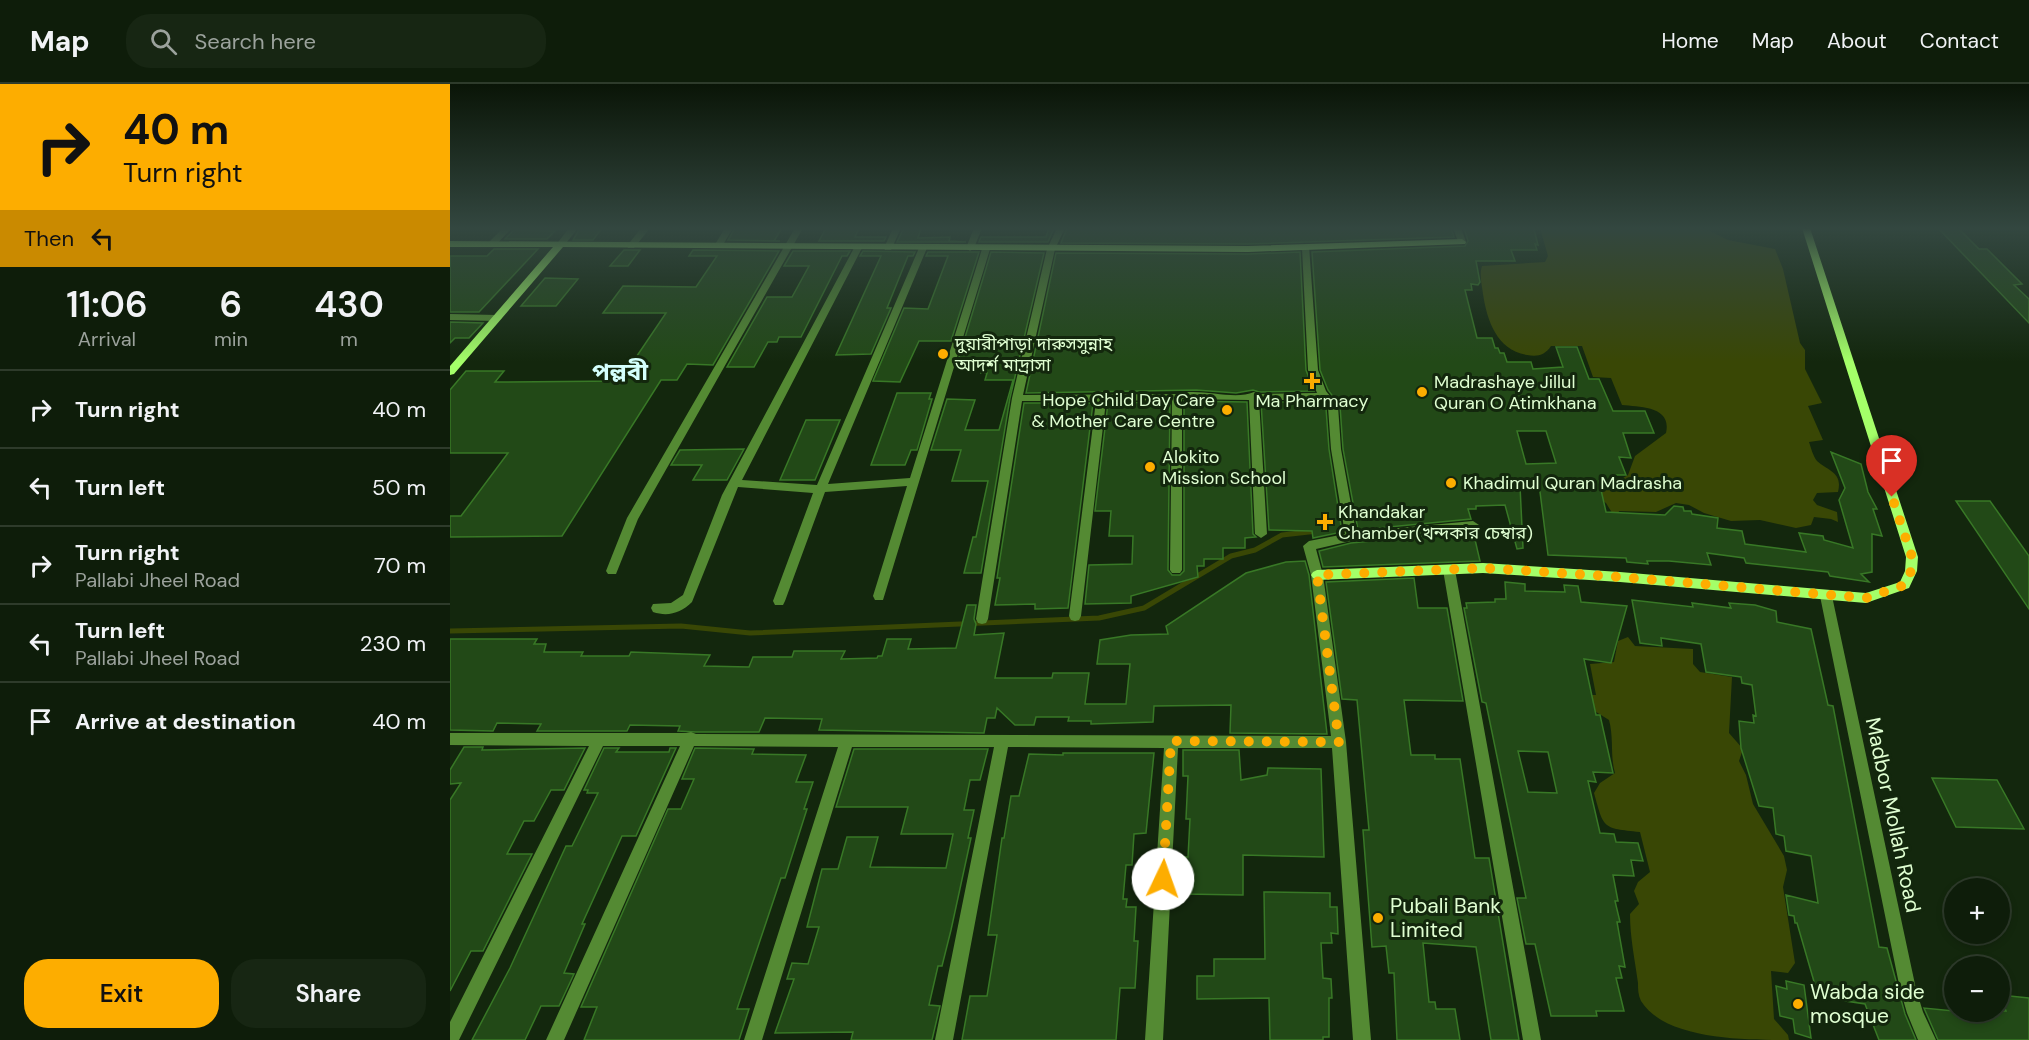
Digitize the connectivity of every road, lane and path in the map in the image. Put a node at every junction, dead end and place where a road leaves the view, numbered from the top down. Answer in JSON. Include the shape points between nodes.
{"nodes":[{"id":1,"x":536,"y":273,"type":"edge"},
{"id":2,"x":773,"y":273,"type":"edge"},
{"id":3,"x":845,"y":273,"type":"edge"},
{"id":4,"x":913,"y":273,"type":"edge"},
{"id":5,"x":979,"y":273,"type":"edge"},
{"id":6,"x":1046,"y":273,"type":"edge"},
{"id":7,"x":1307,"y":273,"type":"edge"},
{"id":8,"x":1820,"y":273,"type":"edge"},
{"id":9,"x":450,"y":317,"type":"edge"},
{"id":10,"x":497,"y":318,"type":"junction"},
{"id":11,"x":450,"y":372,"type":"edge"},
{"id":12,"x":1254,"y":395,"type":"junction"},
{"id":13,"x":1177,"y":397,"type":"junction"},
{"id":14,"x":1326,"y":397,"type":"junction"},
{"id":15,"x":1017,"y":398,"type":"junction"},
{"id":16,"x":1101,"y":398,"type":"junction"},
{"id":17,"x":914,"y":482,"type":"junction"},
{"id":18,"x":734,"y":483,"type":"junction"},
{"id":19,"x":821,"y":489,"type":"junction"},
{"id":20,"x":1473,"y":525,"type":"dead end"},
{"id":21,"x":1261,"y":534,"type":"dead end"},
{"id":22,"x":1351,"y":537,"type":"junction"},
{"id":23,"x":1176,"y":570,"type":"dead end"},
{"id":24,"x":1449,"y":570,"type":"junction"},
{"id":25,"x":612,"y":571,"type":"dead end"},
{"id":26,"x":1317,"y":575,"type":"junction"},
{"id":27,"x":879,"y":596,"type":"dead end"},
{"id":28,"x":1826,"y":596,"type":"junction"},
{"id":29,"x":779,"y":601,"type":"dead end"},
{"id":30,"x":657,"y":608,"type":"dead end"},
{"id":31,"x":1075,"y":616,"type":"dead end"},
{"id":32,"x":982,"y":619,"type":"dead end"},
{"id":33,"x":600,"y":738,"type":"junction"},
{"id":34,"x":691,"y":738,"type":"junction"},
{"id":35,"x":450,"y":739,"type":"edge"},
{"id":36,"x":847,"y":739,"type":"junction"},
{"id":37,"x":1002,"y":740,"type":"junction"},
{"id":38,"x":1171,"y":741,"type":"junction"},
{"id":39,"x":1339,"y":742,"type":"junction"},
{"id":40,"x":450,"y":1040,"type":"edge"},
{"id":41,"x":555,"y":1040,"type":"edge"},
{"id":42,"x":753,"y":1040,"type":"edge"},
{"id":43,"x":944,"y":1040,"type":"edge"},
{"id":44,"x":1154,"y":1040,"type":"edge"},
{"id":45,"x":1362,"y":1040,"type":"edge"},
{"id":46,"x":1532,"y":1040,"type":"edge"},
{"id":47,"x":1928,"y":1040,"type":"edge"}],
"edges":[{"from":1,"to":10,"type":"street"},
{"from":2,"to":25,"type":"street","via":[[633,518]]},
{"from":3,"to":18,"type":"street"},
{"from":4,"to":19,"type":"street"},
{"from":5,"to":17,"type":"street"},
{"from":6,"to":15,"type":"street"},
{"from":7,"to":14,"type":"street","via":[[1313,370]]},
{"from":8,"to":28,"type":"street","via":[[1912,557],[1905,585],[1893,591],[1866,598]]},
{"from":9,"to":10,"type":"street"},
{"from":10,"to":11,"type":"street"},
{"from":12,"to":13,"type":"street"},
{"from":12,"to":14,"type":"street"},
{"from":12,"to":21,"type":"street"},
{"from":13,"to":16,"type":"street"},
{"from":13,"to":23,"type":"street"},
{"from":14,"to":22,"type":"street","via":[[1333,406]]},
{"from":15,"to":16,"type":"street"},
{"from":15,"to":32,"type":"street"},
{"from":16,"to":31,"type":"street"},
{"from":17,"to":19,"type":"street"},
{"from":17,"to":27,"type":"street"},
{"from":18,"to":19,"type":"street"},
{"from":18,"to":30,"type":"street","via":[[688,598],[671,608]]},
{"from":19,"to":29,"type":"street"},
{"from":20,"to":22,"type":"street"},
{"from":22,"to":26,"type":"street","via":[[1309,546]]},
{"from":24,"to":26,"type":"street"},
{"from":24,"to":28,"type":"street","via":[[1483,568],[1620,577]]},
{"from":24,"to":46,"type":"street"},
{"from":26,"to":39,"type":"street"},
{"from":28,"to":47,"type":"street","name":"Madbor Mollah Road","via":[[1908,988]]},
{"from":33,"to":34,"type":"street"},
{"from":33,"to":35,"type":"street"},
{"from":33,"to":40,"type":"street"},
{"from":34,"to":36,"type":"street"},
{"from":34,"to":41,"type":"street"},
{"from":36,"to":37,"type":"street"},
{"from":36,"to":42,"type":"street"},
{"from":37,"to":38,"type":"street"},
{"from":37,"to":43,"type":"street"},
{"from":38,"to":39,"type":"street"},
{"from":38,"to":44,"type":"street"},
{"from":39,"to":45,"type":"street"}]}
